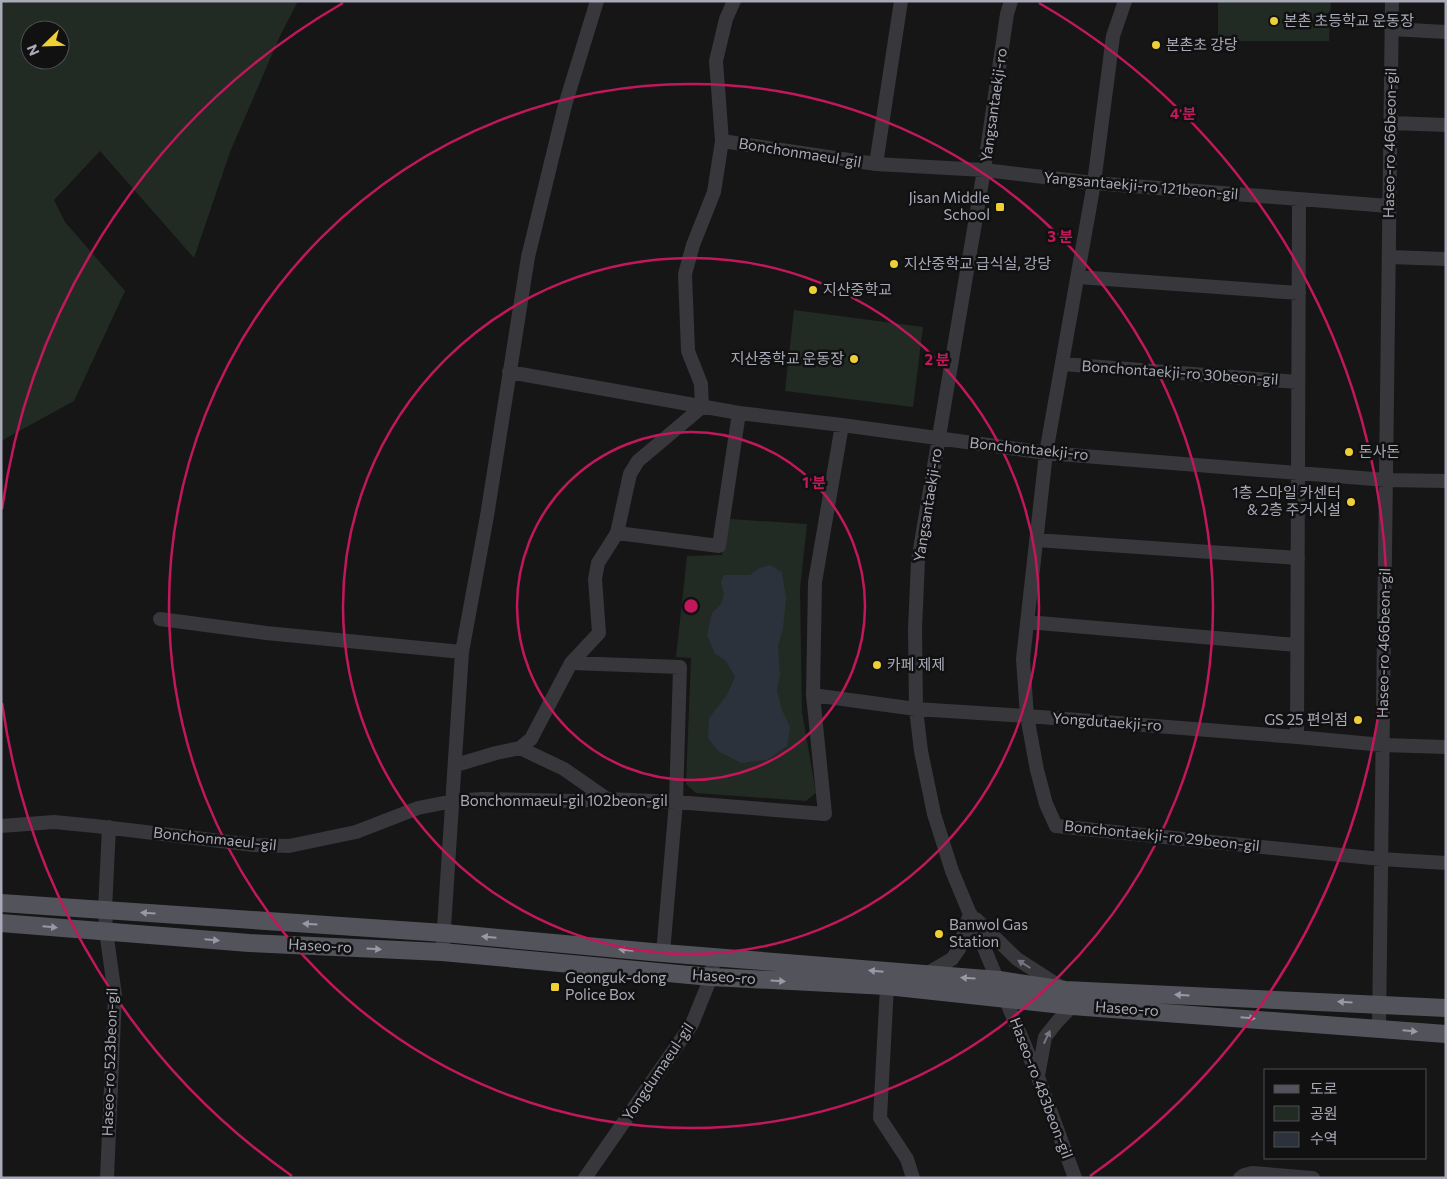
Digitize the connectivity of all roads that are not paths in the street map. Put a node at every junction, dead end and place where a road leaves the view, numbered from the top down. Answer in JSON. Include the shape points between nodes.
{"nodes":[{"id":1,"x":597,"y":1,"type":"edge"},
{"id":2,"x":734,"y":1,"type":"edge"},
{"id":3,"x":901,"y":1,"type":"edge"},
{"id":4,"x":1011,"y":1,"type":"edge"},
{"id":5,"x":1125,"y":1,"type":"edge"},
{"id":6,"x":1392,"y":1,"type":"edge"},
{"id":7,"x":1392,"y":29,"type":"junction"},
{"id":8,"x":1446,"y":32,"type":"edge"},
{"id":9,"x":1390,"y":123,"type":"junction"},
{"id":10,"x":1446,"y":125,"type":"edge"},
{"id":11,"x":722,"y":140,"type":"junction"},
{"id":12,"x":876,"y":164,"type":"junction"},
{"id":13,"x":984,"y":170,"type":"junction"},
{"id":14,"x":1094,"y":183,"type":"junction"},
{"id":15,"x":1299,"y":199,"type":"junction"},
{"id":16,"x":1389,"y":206,"type":"junction"},
{"id":17,"x":1388,"y":257,"type":"junction"},
{"id":18,"x":1446,"y":260,"type":"edge"},
{"id":19,"x":1078,"y":277,"type":"junction"},
{"id":20,"x":1298,"y":293,"type":"junction"},
{"id":21,"x":1062,"y":364,"type":"junction"},
{"id":22,"x":509,"y":372,"type":"junction"},
{"id":23,"x":1298,"y":382,"type":"junction"},
{"id":24,"x":702,"y":407,"type":"junction"},
{"id":25,"x":739,"y":413,"type":"junction"},
{"id":26,"x":842,"y":425,"type":"junction"},
{"id":27,"x":939,"y":439,"type":"junction"},
{"id":28,"x":1046,"y":453,"type":"junction"},
{"id":29,"x":1298,"y":473,"type":"junction"},
{"id":30,"x":1386,"y":480,"type":"junction"},
{"id":31,"x":1446,"y":481,"type":"edge"},
{"id":32,"x":617,"y":533,"type":"junction"},
{"id":33,"x":1036,"y":540,"type":"junction"},
{"id":34,"x":1298,"y":558,"type":"junction"},
{"id":35,"x":160,"y":619,"type":"dead end"},
{"id":36,"x":1027,"y":622,"type":"junction"},
{"id":37,"x":1297,"y":645,"type":"junction"},
{"id":38,"x":462,"y":652,"type":"junction"},
{"id":39,"x":571,"y":663,"type":"junction"},
{"id":40,"x":813,"y":695,"type":"junction"},
{"id":41,"x":916,"y":709,"type":"junction"},
{"id":42,"x":1027,"y":716,"type":"junction"},
{"id":43,"x":1297,"y":736,"type":"junction"},
{"id":44,"x":1383,"y":745,"type":"junction"},
{"id":45,"x":1446,"y":747,"type":"edge"},
{"id":46,"x":520,"y":748,"type":"junction"},
{"id":47,"x":456,"y":765,"type":"junction"},
{"id":48,"x":607,"y":799,"type":"junction"},
{"id":49,"x":453,"y":801,"type":"junction"},
{"id":50,"x":676,"y":802,"type":"junction"},
{"id":51,"x":1,"y":826,"type":"edge"},
{"id":52,"x":109,"y":827,"type":"junction"},
{"id":53,"x":1381,"y":858,"type":"junction"},
{"id":54,"x":1446,"y":863,"type":"edge"},
{"id":55,"x":1,"y":903,"type":"edge"},
{"id":56,"x":105,"y":910,"type":"junction"},
{"id":57,"x":970,"y":913,"type":"junction"},
{"id":58,"x":1,"y":923,"type":"edge"},
{"id":59,"x":106,"y":932,"type":"junction"},
{"id":60,"x":444,"y":933,"type":"junction"},
{"id":61,"x":442,"y":952,"type":"junction"},
{"id":62,"x":663,"y":953,"type":"junction"},
{"id":63,"x":714,"y":958,"type":"junction"},
{"id":64,"x":924,"y":975,"type":"junction"},
{"id":65,"x":711,"y":977,"type":"junction"},
{"id":66,"x":999,"y":980,"type":"junction"},
{"id":67,"x":887,"y":986,"type":"junction"},
{"id":68,"x":1069,"y":998,"type":"junction"},
{"id":69,"x":1007,"y":999,"type":"junction"},
{"id":70,"x":1379,"y":1004,"type":"junction"},
{"id":71,"x":1446,"y":1008,"type":"edge"},
{"id":72,"x":1379,"y":1029,"type":"junction"},
{"id":73,"x":1446,"y":1034,"type":"edge"},
{"id":74,"x":1038,"y":1077,"type":"junction"},
{"id":75,"x":106,"y":1178,"type":"edge"},
{"id":76,"x":585,"y":1178,"type":"edge"},
{"id":77,"x":913,"y":1178,"type":"edge"},
{"id":78,"x":1075,"y":1178,"type":"edge"},
{"id":79,"x":1240,"y":1178,"type":"edge"},
{"id":80,"x":1313,"y":1178,"type":"edge"}],
"edges":[{"from":1,"to":22,"type":"street","via":[[565,105],[530,248]]},
{"from":2,"to":11,"type":"street","via":[[716,61]]},
{"from":3,"to":12,"type":"street"},
{"from":4,"to":13,"type":"street","name":"Yangsantaekji-ro"},
{"from":5,"to":14,"type":"street","name":"Bonchontaekji-ro 30beon-gil","via":[[1114,36]]},
{"from":6,"to":7,"type":"street","name":"Haseo-ro 466beon-gil"},
{"from":7,"to":8,"type":"street"},
{"from":7,"to":9,"type":"street","name":"Haseo-ro 466beon-gil"},
{"from":9,"to":10,"type":"street"},
{"from":9,"to":16,"type":"street","name":"Haseo-ro 466beon-gil"},
{"from":11,"to":12,"type":"street","name":"Bonchonmaeul-gil"},
{"from":11,"to":24,"type":"street","name":"Bonchonmaeul-gil","via":[[714,192],[685,274],[688,351],[701,384]]},
{"from":12,"to":13,"type":"street","name":"Bonchonmaeul-gil"},
{"from":13,"to":14,"type":"street","name":"Yangsantaekji-ro 121beon-gil"},
{"from":13,"to":27,"type":"street","name":"Yangsantaekji-ro"},
{"from":14,"to":15,"type":"street","name":"Yangsantaekji-ro 121beon-gil"},
{"from":14,"to":19,"type":"street","name":"Bonchontaekji-ro 30beon-gil"},
{"from":15,"to":16,"type":"street","name":"Yangsantaekji-ro 121beon-gil"},
{"from":15,"to":20,"type":"street"},
{"from":16,"to":17,"type":"street","name":"Haseo-ro 466beon-gil"},
{"from":17,"to":18,"type":"street"},
{"from":17,"to":30,"type":"street","name":"Haseo-ro 466beon-gil"},
{"from":19,"to":20,"type":"street"},
{"from":19,"to":21,"type":"street","name":"Bonchontaekji-ro 30beon-gil"},
{"from":20,"to":23,"type":"street"},
{"from":21,"to":23,"type":"street","name":"Bonchontaekji-ro 30beon-gil"},
{"from":21,"to":28,"type":"street","name":"Bonchontaekji-ro 30beon-gil"},
{"from":22,"to":24,"type":"street","name":"Bonchontaekji-ro"},
{"from":22,"to":38,"type":"street"},
{"from":23,"to":29,"type":"street"},
{"from":24,"to":25,"type":"street","name":"Bonchontaekji-ro"},
{"from":24,"to":32,"type":"street","via":[[638,461],[630,474]]},
{"from":25,"to":26,"type":"street","name":"Bonchontaekji-ro"},
{"from":25,"to":32,"type":"street","via":[[719,546]]},
{"from":26,"to":27,"type":"street","name":"Bonchontaekji-ro"},
{"from":26,"to":40,"type":"street","name":"Bonchonmaeul-gil 102beon-gil","via":[[815,582]]},
{"from":27,"to":28,"type":"street","name":"Bonchontaekji-ro"},
{"from":27,"to":41,"type":"street","name":"Yangsantaekji-ro","via":[[918,562],[914,629]]},
{"from":28,"to":29,"type":"street","name":"Bonchontaekji-ro"},
{"from":28,"to":33,"type":"street","name":"Bonchontaekji-ro 29beon-gil"},
{"from":29,"to":30,"type":"street","name":"Bonchontaekji-ro"},
{"from":29,"to":34,"type":"street"},
{"from":30,"to":31,"type":"street","name":"Bonchontaekji-ro"},
{"from":30,"to":44,"type":"street","name":"Haseo-ro 466beon-gil"},
{"from":32,"to":39,"type":"street","via":[[598,563],[594,579],[599,633]]},
{"from":33,"to":34,"type":"street"},
{"from":33,"to":36,"type":"street","name":"Bonchontaekji-ro 29beon-gil"},
{"from":34,"to":37,"type":"street"},
{"from":35,"to":38,"type":"street"},
{"from":36,"to":37,"type":"street"},
{"from":36,"to":42,"type":"street","name":"Bonchontaekji-ro 29beon-gil","via":[[1022,659]]},
{"from":37,"to":43,"type":"street"},
{"from":38,"to":47,"type":"street"},
{"from":39,"to":46,"type":"street","via":[[531,739]]},
{"from":39,"to":50,"type":"street","name":"Bonchonmaeul-gil 102beon-gil","via":[[680,667]]},
{"from":40,"to":41,"type":"street","name":"Yongdutaekji-ro"},
{"from":40,"to":50,"type":"street","name":"Bonchonmaeul-gil 102beon-gil","via":[[825,814]]},
{"from":41,"to":42,"type":"street","name":"Yongdutaekji-ro"},
{"from":41,"to":57,"type":"street","name":"Yangsantaekji-ro","via":[[934,814],[952,871]]},
{"from":42,"to":43,"type":"street","name":"Yongdutaekji-ro"},
{"from":42,"to":53,"type":"street","name":"Bonchontaekji-ro 29beon-gil","via":[[1036,770],[1056,826]]},
{"from":43,"to":44,"type":"street","name":"Yongdutaekji-ro"},
{"from":44,"to":45,"type":"street","name":"Yongdutaekji-ro"},
{"from":44,"to":53,"type":"street","name":"Haseo-ro 466beon-gil"},
{"from":46,"to":47,"type":"street"},
{"from":46,"to":48,"type":"street","via":[[564,769]]},
{"from":47,"to":49,"type":"street"},
{"from":48,"to":49,"type":"street","name":"Bonchonmaeul-gil 102beon-gil"},
{"from":48,"to":50,"type":"street","name":"Bonchonmaeul-gil 102beon-gil"},
{"from":49,"to":52,"type":"street","name":"Bonchonmaeul-gil","via":[[418,808],[356,832],[288,846],[254,845]]},
{"from":49,"to":60,"type":"street"},
{"from":50,"to":62,"type":"street"},
{"from":51,"to":52,"type":"street","name":"Bonchonmaeul-gil","via":[[54,822]]},
{"from":52,"to":56,"type":"street","name":"Haseo-ro 523beon-gil"},
{"from":53,"to":54,"type":"street","name":"Bonchontaekji-ro 29beon-gil"},
{"from":53,"to":70,"type":"street","name":"Haseo-ro 466beon-gil"},
{"from":55,"to":56,"type":"main road","name":"Haseo-ro"},
{"from":56,"to":59,"type":"street","name":"Haseo-ro 523beon-gil"},
{"from":60,"to":56,"type":"main road","name":"Haseo-ro","one_way":true},
{"from":57,"to":64,"type":"street","via":[[959,949],[952,959]]},
{"from":57,"to":66,"type":"street","name":"Yangsantaekji-ro"},
{"from":68,"to":57,"type":"street","one_way":true,"via":[[1017,959]]},
{"from":58,"to":59,"type":"main road","name":"Haseo-ro","one_way":true},
{"from":59,"to":61,"type":"main road","name":"Haseo-ro","one_way":true},
{"from":59,"to":75,"type":"street","name":"Haseo-ro 523beon-gil","via":[[115,994]]},
{"from":60,"to":61,"type":"street"},
{"from":62,"to":60,"type":"main road","name":"Haseo-ro","one_way":true},
{"from":61,"to":65,"type":"main road","name":"Haseo-ro"},
{"from":62,"to":63,"type":"main road","name":"Haseo-ro"},
{"from":64,"to":63,"type":"main road","name":"Haseo-ro","one_way":true},
{"from":63,"to":65,"type":"street","name":"Yongdumaeul-gil"},
{"from":66,"to":64,"type":"main road","name":"Haseo-ro","one_way":true},
{"from":65,"to":67,"type":"main road","name":"Haseo-ro","one_way":true},
{"from":65,"to":76,"type":"street","name":"Yongdumaeul-gil","via":[[692,1024]]},
{"from":66,"to":68,"type":"main road","name":"Haseo-ro"},
{"from":66,"to":69,"type":"street","name":"Yangsantaekji-ro"},
{"from":67,"to":69,"type":"main road","name":"Haseo-ro"},
{"from":67,"to":77,"type":"street","via":[[880,1118],[906,1159]]},
{"from":68,"to":69,"type":"main road","name":"Haseo-ro"},
{"from":70,"to":68,"type":"main road","name":"Haseo-ro","one_way":true},
{"from":68,"to":72,"type":"main road","name":"Haseo-ro","one_way":true},
{"from":74,"to":68,"type":"street","one_way":true,"via":[[1045,1037]]},
{"from":69,"to":74,"type":"street","name":"Haseo-ro 483beon-gil"},
{"from":70,"to":71,"type":"main road","name":"Haseo-ro"},
{"from":70,"to":72,"type":"street","name":"Haseo-ro 466beon-gil"},
{"from":72,"to":73,"type":"main road","name":"Haseo-ro","one_way":true},
{"from":74,"to":78,"type":"street","name":"Haseo-ro 483beon-gil"},
{"from":79,"to":80,"type":"street","via":[[1252,1173]]}]}
